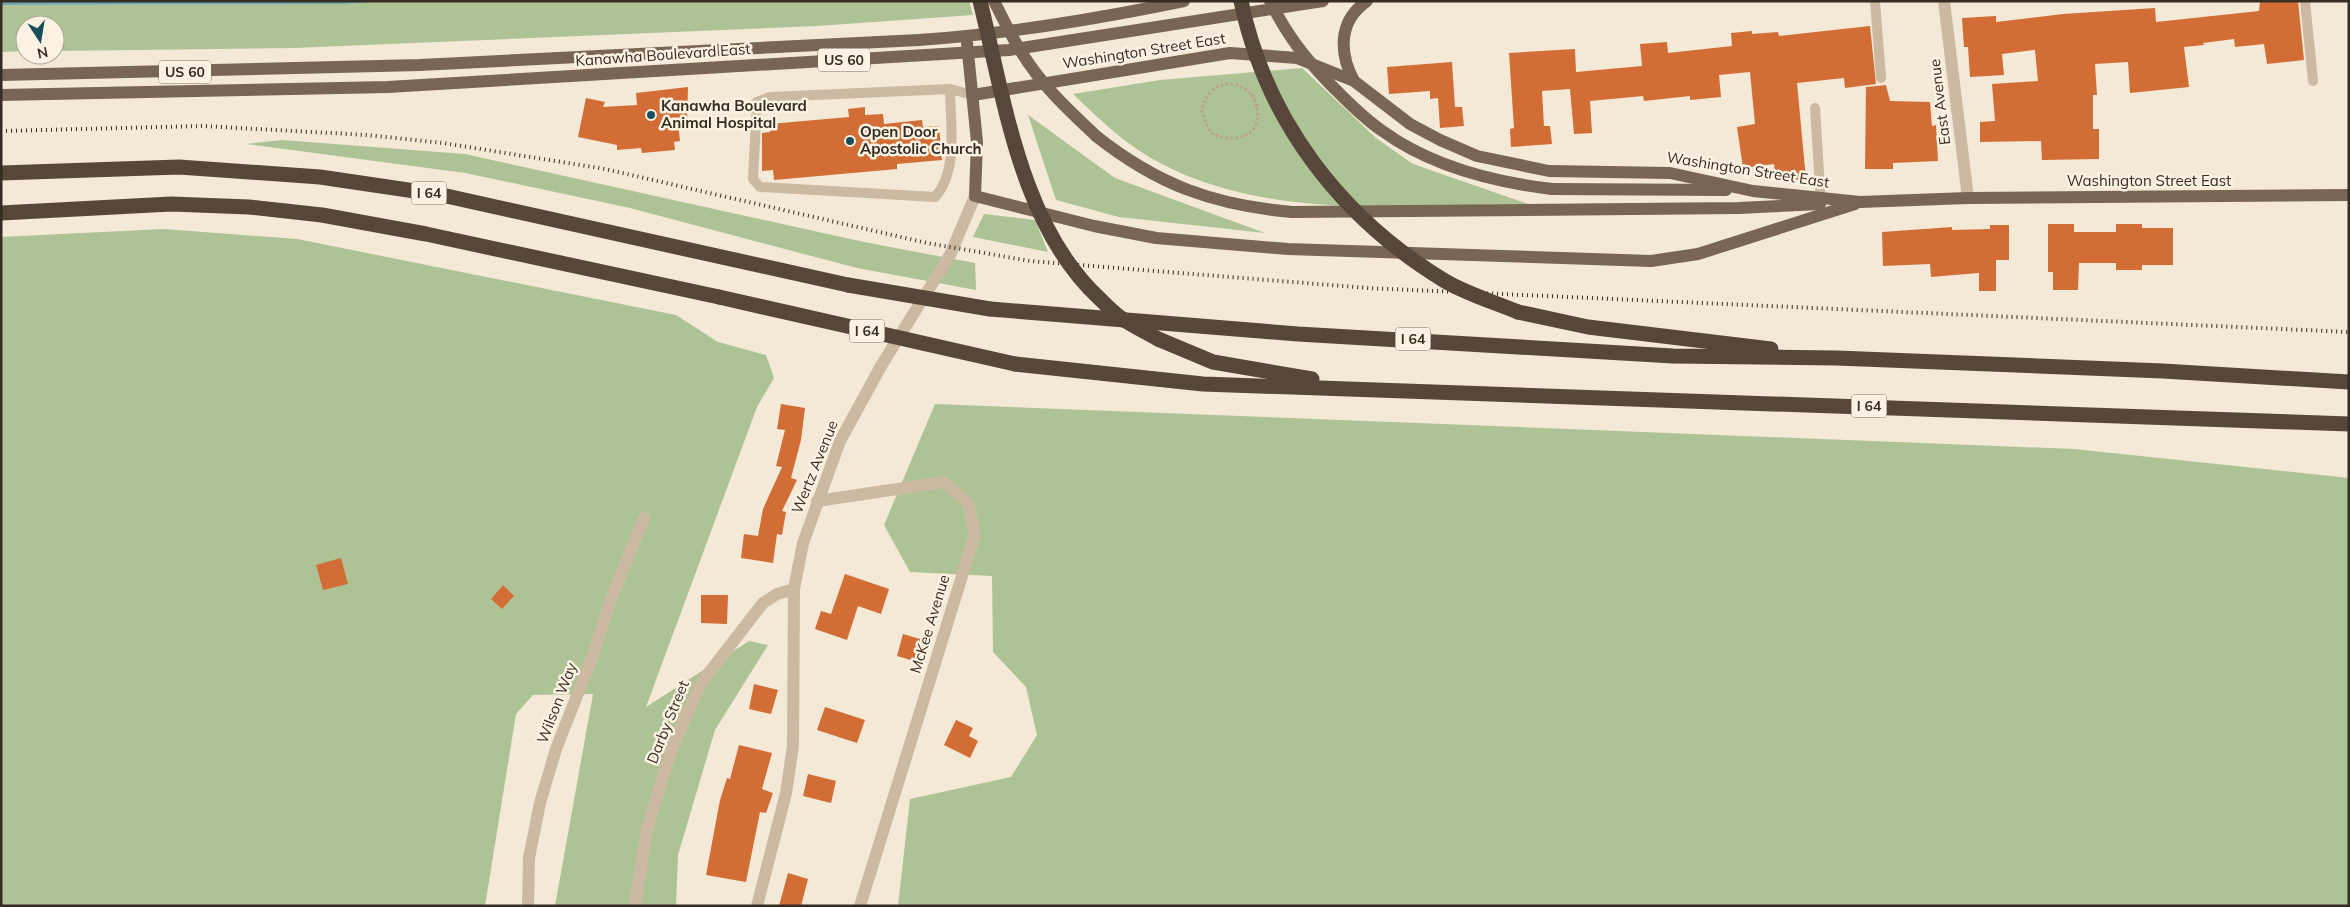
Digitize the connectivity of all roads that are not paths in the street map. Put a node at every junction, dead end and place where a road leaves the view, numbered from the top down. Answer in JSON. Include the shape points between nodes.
{"nodes":[{"id":1,"x":980,"y":1,"type":"edge"},
{"id":2,"x":994,"y":1,"type":"edge"},
{"id":3,"x":1184,"y":1,"type":"edge"},
{"id":4,"x":1241,"y":1,"type":"edge"},
{"id":5,"x":1270,"y":1,"type":"edge"},
{"id":6,"x":1322,"y":1,"type":"edge"},
{"id":7,"x":1367,"y":1,"type":"edge"},
{"id":8,"x":1875,"y":1,"type":"edge"},
{"id":9,"x":1944,"y":1,"type":"edge"},
{"id":10,"x":2305,"y":1,"type":"edge"},
{"id":11,"x":966,"y":37,"type":"junction"},
{"id":12,"x":968,"y":52,"type":"junction"},
{"id":13,"x":1,"y":75,"type":"edge"},
{"id":14,"x":1881,"y":78,"type":"dead end"},
{"id":15,"x":1354,"y":81,"type":"junction"},
{"id":16,"x":2313,"y":81,"type":"dead end"},
{"id":17,"x":950,"y":89,"type":"junction"},
{"id":18,"x":1,"y":95,"type":"edge"},
{"id":19,"x":973,"y":95,"type":"junction"},
{"id":20,"x":1815,"y":108,"type":"dead end"},
{"id":21,"x":1,"y":173,"type":"edge"},
{"id":22,"x":1753,"y":191,"type":"junction"},
{"id":23,"x":2349,"y":195,"type":"edge"},
{"id":24,"x":975,"y":196,"type":"junction"},
{"id":25,"x":1968,"y":198,"type":"junction"},
{"id":26,"x":1821,"y":206,"type":"junction"},
{"id":27,"x":1,"y":212,"type":"edge"},
{"id":28,"x":1837,"y":358,"type":"junction"},
{"id":29,"x":2349,"y":382,"type":"edge"},
{"id":30,"x":1389,"y":390,"type":"junction"},
{"id":31,"x":2349,"y":424,"type":"edge"},
{"id":32,"x":817,"y":500,"type":"junction"},
{"id":33,"x":644,"y":518,"type":"dead end"},
{"id":34,"x":794,"y":589,"type":"junction"},
{"id":35,"x":528,"y":906,"type":"edge"},
{"id":36,"x":635,"y":906,"type":"edge"},
{"id":37,"x":757,"y":906,"type":"edge"},
{"id":38,"x":860,"y":906,"type":"edge"}],
"edges":[{"from":1,"to":30,"type":"highway","bridge":true,"via":[[1011,129],[1033,202],[1059,251],[1089,290],[1120,318],[1213,362]]},
{"from":2,"to":26,"type":"main road","bridge":true,"via":[[1035,72],[1096,136],[1125,159],[1212,199],[1249,208],[1292,212]]},
{"from":3,"to":11,"type":"main road","name":"Kanawha Boulevard East","number":"US 60","via":[[1079,22]]},
{"from":4,"to":28,"type":"highway","bridge":true,"via":[[1265,80],[1283,117],[1324,179],[1389,243],[1446,282],[1518,312],[1588,327]]},
{"from":5,"to":22,"type":"main road","bridge":true,"via":[[1301,53],[1350,104],[1381,130],[1448,165],[1517,185],[1552,189]]},
{"from":6,"to":12,"type":"main road","name":"Kanawha Boulevard East","number":"US 60","via":[[1009,50]]},
{"from":7,"to":15,"type":"main road","via":[[1350,17],[1343,36],[1346,67]]},
{"from":8,"to":14,"type":"lane"},
{"from":9,"to":25,"type":"street","name":"East Avenue"},
{"from":10,"to":16,"type":"lane"},
{"from":11,"to":12,"type":"main road","name":"Wertz Avenue"},
{"from":11,"to":13,"type":"main road","name":"Kanawha Boulevard East","number":"US 60","via":[[420,65]]},
{"from":12,"to":18,"type":"main road","name":"Kanawha Boulevard East","number":"US 60","via":[[388,87]]},
{"from":12,"to":19,"type":"main road","name":"Wertz Avenue"},
{"from":15,"to":19,"type":"main road","name":"Washington Street East","via":[[1297,58],[1230,53]]},
{"from":15,"to":22,"type":"main road","name":"Washington Street East","via":[[1410,124],[1477,156],[1549,171],[1670,173]]},
{"from":17,"to":17,"type":"lane","via":[[950,171],[936,197],[760,187],[753,179],[757,102],[770,97]]},
{"from":17,"to":19,"type":"lane"},
{"from":19,"to":24,"type":"main road","name":"Wertz Avenue","via":[[978,162]]},
{"from":20,"to":26,"type":"lane"},
{"from":21,"to":28,"type":"highway","number":"I 64","bridge":true,"via":[[179,167],[320,177],[442,195],[848,285],[990,309],[1298,334],[1673,356]]},
{"from":22,"to":26,"type":"main road","name":"Washington Street East"},
{"from":23,"to":25,"type":"main road","name":"Washington Street East"},
{"from":24,"to":26,"type":"main road","via":[[1156,238],[1288,249],[1651,261],[1698,254]]},
{"from":24,"to":32,"type":"street","name":"Wertz Avenue","via":[[950,255],[881,366],[840,441]]},
{"from":25,"to":26,"type":"main road","name":"Washington Street East"},
{"from":27,"to":30,"type":"highway","number":"I 64","bridge":true,"via":[[171,204],[322,214],[719,297],[1014,364],[1203,384]]},
{"from":28,"to":29,"type":"highway","number":"I 64"},
{"from":30,"to":31,"type":"highway","number":"I 64"},
{"from":32,"to":34,"type":"street","name":"Wertz Avenue","via":[[803,543]]},
{"from":32,"to":38,"type":"street","name":"McKee Avenue","via":[[944,482],[968,503],[974,534]]},
{"from":33,"to":35,"type":"street","name":"Wilson Way","via":[[556,750],[529,858]]},
{"from":34,"to":36,"type":"street","name":"Darby Street","via":[[763,603],[701,683],[672,748],[647,829]]},
{"from":34,"to":37,"type":"street","name":"Wertz Avenue","via":[[793,746],[786,793]]}]}
